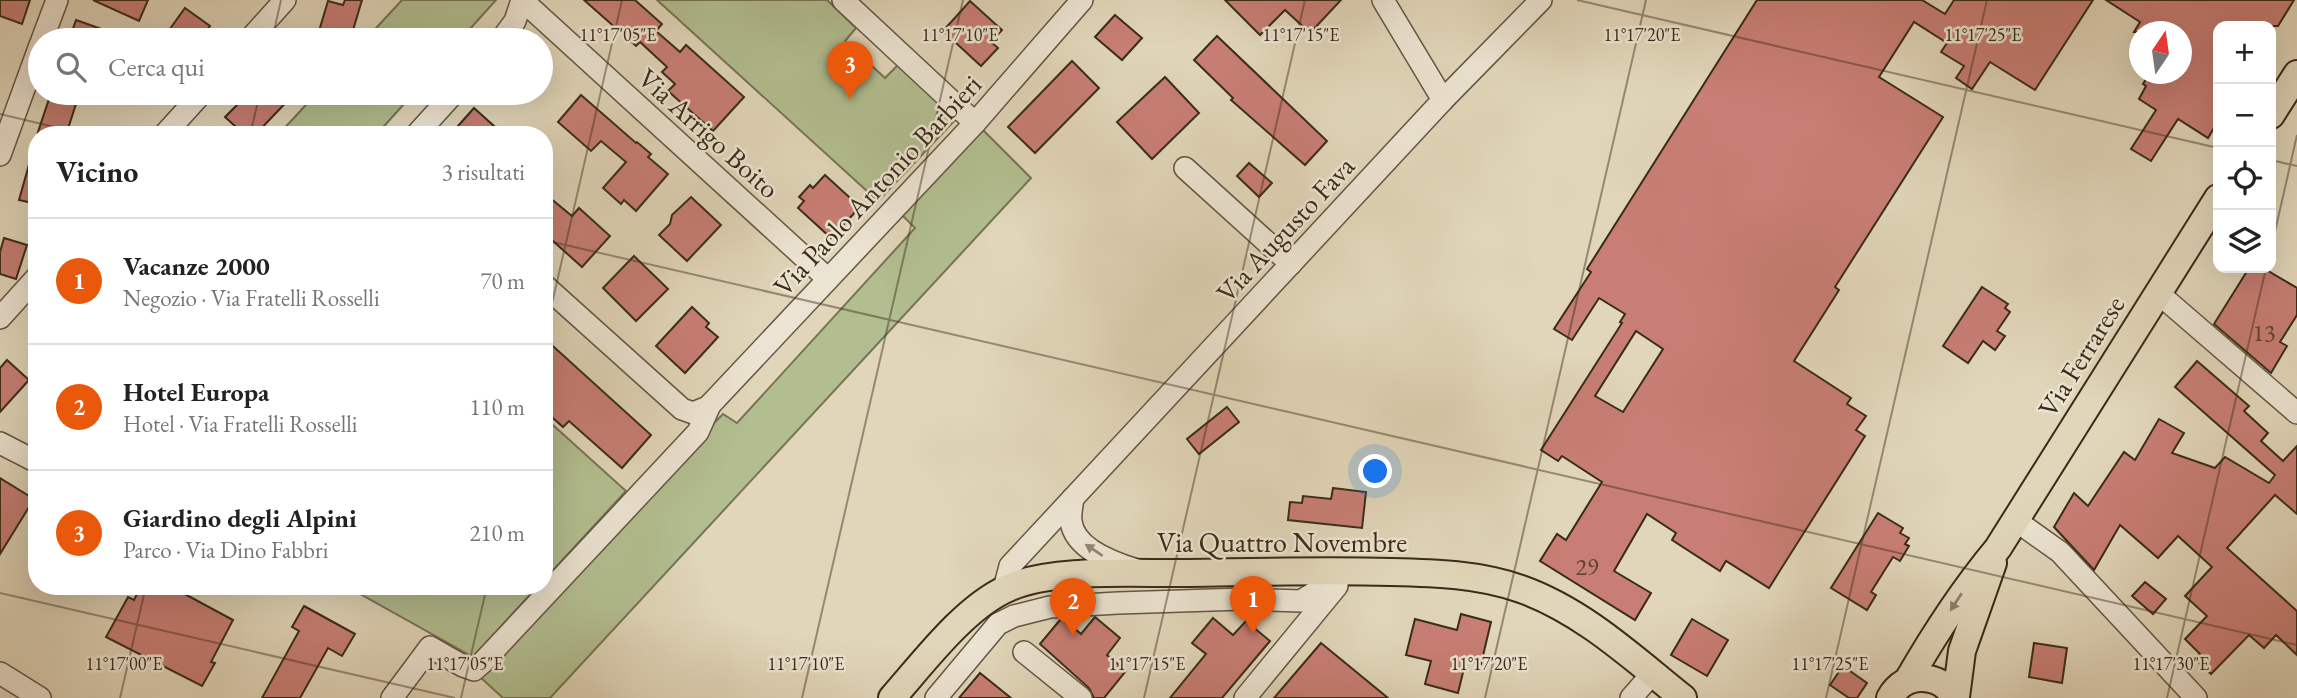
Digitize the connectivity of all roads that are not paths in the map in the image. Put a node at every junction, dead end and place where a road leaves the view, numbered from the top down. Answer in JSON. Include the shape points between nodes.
{"nodes":[{"id":1,"x":57,"y":0,"type":"edge"},
{"id":2,"x":285,"y":0,"type":"edge"},
{"id":3,"x":522,"y":0,"type":"edge"},
{"id":4,"x":843,"y":0,"type":"edge"},
{"id":5,"x":1082,"y":0,"type":"edge"},
{"id":6,"x":1383,"y":0,"type":"edge"},
{"id":7,"x":1541,"y":0,"type":"edge"},
{"id":8,"x":46,"y":28,"type":"edge"},
{"id":9,"x":260,"y":28,"type":"edge"},
{"id":10,"x":509,"y":28,"type":"edge"},
{"id":11,"x":553,"y":28,"type":"edge"},
{"id":12,"x":553,"y":28,"type":"edge"},
{"id":13,"x":2297,"y":74,"type":"edge"},
{"id":14,"x":28,"y":79,"type":"edge"},
{"id":15,"x":1443,"y":100,"type":"junction"},
{"id":16,"x":191,"y":105,"type":"edge"},
{"id":17,"x":443,"y":105,"type":"edge"},
{"id":18,"x":2276,"y":107,"type":"edge"},
{"id":19,"x":975,"y":123,"type":"junction"},
{"id":20,"x":172,"y":126,"type":"edge"},
{"id":21,"x":424,"y":126,"type":"edge"},
{"id":22,"x":0,"y":155,"type":"edge"},
{"id":23,"x":1185,"y":168,"type":"dead end"},
{"id":24,"x":2213,"y":206,"type":"edge"},
{"id":25,"x":1291,"y":264,"type":"junction"},
{"id":26,"x":828,"y":278,"type":"junction"},
{"id":27,"x":28,"y":287,"type":"edge"},
{"id":28,"x":553,"y":293,"type":"edge"},
{"id":29,"x":2158,"y":293,"type":"junction"},
{"id":30,"x":0,"y":318,"type":"edge"},
{"id":31,"x":710,"y":405,"type":"junction"},
{"id":32,"x":2297,"y":414,"type":"edge"},
{"id":33,"x":0,"y":443,"type":"edge"},
{"id":34,"x":28,"y":457,"type":"edge"},
{"id":35,"x":1073,"y":498,"type":"junction"},
{"id":36,"x":2015,"y":520,"type":"junction"},
{"id":37,"x":1998,"y":548,"type":"junction"},
{"id":38,"x":1349,"y":571,"type":"junction"},
{"id":39,"x":1149,"y":574,"type":"junction"},
{"id":40,"x":553,"y":587,"type":"edge"},
{"id":41,"x":1004,"y":589,"type":"junction"},
{"id":42,"x":546,"y":595,"type":"edge"},
{"id":43,"x":1024,"y":652,"type":"dead end"},
{"id":44,"x":1652,"y":674,"type":"junction"},
{"id":45,"x":1,"y":677,"type":"edge"},
{"id":46,"x":1899,"y":689,"type":"edge"},
{"id":47,"x":40,"y":698,"type":"edge"},
{"id":48,"x":392,"y":698,"type":"edge"},
{"id":49,"x":891,"y":698,"type":"edge"},
{"id":50,"x":936,"y":698,"type":"edge"},
{"id":51,"x":1081,"y":698,"type":"edge"},
{"id":52,"x":1245,"y":698,"type":"edge"},
{"id":53,"x":1631,"y":698,"type":"edge"},
{"id":54,"x":1683,"y":698,"type":"edge"},
{"id":55,"x":1956,"y":698,"type":"edge"},
{"id":56,"x":2196,"y":698,"type":"edge"}],
"edges":[{"from":1,"to":8,"type":"street"},
{"from":2,"to":9,"type":"street"},
{"from":3,"to":10,"type":"street"},
{"from":3,"to":11,"type":"street","name":"Via Arrigo Boito"},
{"from":4,"to":19,"type":"street"},
{"from":5,"to":19,"type":"street","name":"Via Paolo Antonio Barbieri"},
{"from":6,"to":15,"type":"street"},
{"from":7,"to":15,"type":"street","name":"Via Augusto Fava"},
{"from":12,"to":26,"type":"street","name":"Via Arrigo Boito"},
{"from":13,"to":18,"type":"main road"},
{"from":14,"to":22,"type":"street"},
{"from":15,"to":25,"type":"street","name":"Via Augusto Fava"},
{"from":16,"to":20,"type":"street"},
{"from":17,"to":21,"type":"street"},
{"from":19,"to":26,"type":"street","name":"Via Paolo Antonio Barbieri"},
{"from":23,"to":25,"type":"street"},
{"from":24,"to":29,"type":"main road","name":"Via Ferrarese"},
{"from":25,"to":35,"type":"street","name":"Via Augusto Fava"},
{"from":26,"to":31,"type":"street","name":"Via Paolo Antonio Barbieri"},
{"from":27,"to":30,"type":"street"},
{"from":28,"to":31,"type":"street","via":[[682,409],[696,412]]},
{"from":29,"to":32,"type":"street"},
{"from":29,"to":36,"type":"main road","name":"Via Ferrarese"},
{"from":31,"to":40,"type":"street","name":"Via Paolo Antonio Barbieri","via":[[698,432]]},
{"from":33,"to":34,"type":"street"},
{"from":39,"to":35,"type":"street","one_way":true,"via":[[1123,566],[1079,539],[1071,523]]},
{"from":35,"to":41,"type":"street","name":"Via Augusto Fava","via":[[1010,566]]},
{"from":36,"to":37,"type":"main road","name":"Via Ferrarese"},
{"from":36,"to":56,"type":"street","via":[[2060,552]]},
{"from":37,"to":46,"type":"main road","name":"Via Ferrarese","one_way":true,"via":[[1967,586]]},
{"from":37,"to":55,"type":"main road","name":"Via Ferrarese","via":[[1962,651]]},
{"from":38,"to":39,"type":"main road","name":"Via Quattro Novembre"},
{"from":38,"to":44,"type":"main road","name":"Via Quattro Novembre","via":[[1458,575],[1521,589],[1588,624]]},
{"from":38,"to":50,"type":"street","via":[[1301,601],[1105,604],[1049,607],[1014,616],[999,624]]},
{"from":38,"to":52,"type":"street"},
{"from":39,"to":41,"type":"main road","name":"Via Quattro Novembre","via":[[1059,576]]},
{"from":41,"to":49,"type":"main road","name":"Via Quattro Novembre","via":[[967,616]]},
{"from":42,"to":48,"type":"street","name":"Via Paolo Antonio Barbieri","via":[[474,670],[430,647]]},
{"from":43,"to":51,"type":"street"},
{"from":44,"to":53,"type":"street"},
{"from":44,"to":54,"type":"main road","name":"Via Quattro Novembre"},
{"from":45,"to":47,"type":"street"},
{"from":46,"to":55,"type":"main road","via":[[1930,678],[1940,681]]}]}
